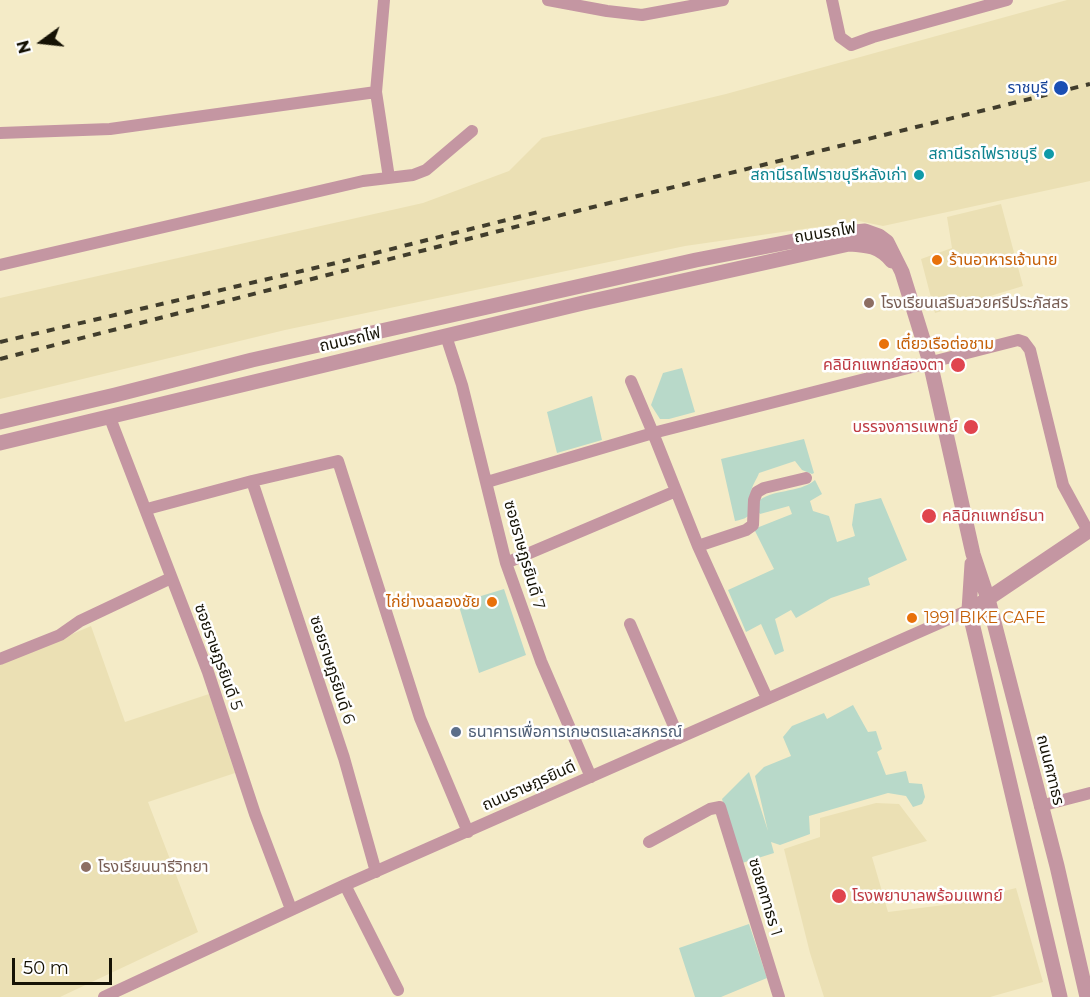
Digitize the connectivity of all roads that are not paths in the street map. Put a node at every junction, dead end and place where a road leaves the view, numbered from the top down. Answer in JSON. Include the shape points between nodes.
{"nodes":[{"id":1,"x":384,"y":0,"type":"edge"},
{"id":2,"x":548,"y":0,"type":"edge"},
{"id":3,"x":723,"y":0,"type":"edge"},
{"id":4,"x":832,"y":0,"type":"edge"},
{"id":5,"x":1007,"y":0,"type":"edge"},
{"id":6,"x":376,"y":92,"type":"junction"},
{"id":7,"x":472,"y":131,"type":"dead end"},
{"id":8,"x":0,"y":133,"type":"edge"},
{"id":9,"x":389,"y":178,"type":"junction"},
{"id":10,"x":0,"y":266,"type":"edge"},
{"id":11,"x":902,"y":272,"type":"junction"},
{"id":12,"x":446,"y":336,"type":"junction"},
{"id":13,"x":252,"y":360,"type":"junction"},
{"id":14,"x":930,"y":362,"type":"junction"},
{"id":15,"x":257,"y":381,"type":"junction"},
{"id":16,"x":631,"y":381,"type":"dead end"},
{"id":17,"x":110,"y":418,"type":"junction"},
{"id":18,"x":0,"y":422,"type":"edge"},
{"id":19,"x":653,"y":433,"type":"junction"},
{"id":20,"x":0,"y":443,"type":"edge"},
{"id":21,"x":806,"y":478,"type":"dead end"},
{"id":22,"x":252,"y":481,"type":"junction"},
{"id":23,"x":487,"y":482,"type":"junction"},
{"id":24,"x":676,"y":491,"type":"junction"},
{"id":25,"x":147,"y":509,"type":"junction"},
{"id":26,"x":1089,"y":531,"type":"edge"},
{"id":27,"x":698,"y":546,"type":"junction"},
{"id":28,"x":973,"y":554,"type":"junction"},
{"id":29,"x":506,"y":563,"type":"junction"},
{"id":30,"x":171,"y":578,"type":"junction"},
{"id":31,"x":988,"y":599,"type":"junction"},
{"id":32,"x":969,"y":610,"type":"junction"},
{"id":33,"x":630,"y":624,"type":"dead end"},
{"id":34,"x":0,"y":659,"type":"edge"},
{"id":35,"x":767,"y":698,"type":"junction"},
{"id":36,"x":679,"y":738,"type":"junction"},
{"id":37,"x":591,"y":777,"type":"junction"},
{"id":38,"x":1090,"y":793,"type":"edge"},
{"id":39,"x":1040,"y":806,"type":"junction"},
{"id":40,"x":468,"y":832,"type":"junction"},
{"id":41,"x":649,"y":842,"type":"dead end"},
{"id":42,"x":376,"y":872,"type":"junction"},
{"id":43,"x":345,"y":885,"type":"junction"},
{"id":44,"x":291,"y":909,"type":"junction"},
{"id":45,"x":398,"y":990,"type":"dead end"},
{"id":46,"x":104,"y":997,"type":"edge"},
{"id":47,"x":779,"y":997,"type":"edge"},
{"id":48,"x":1060,"y":997,"type":"edge"},
{"id":49,"x":1087,"y":997,"type":"edge"}],
"edges":[{"from":1,"to":6,"type":"street"},
{"from":2,"to":3,"type":"street","via":[[642,15]]},
{"from":4,"to":5,"type":"street","via":[[840,37],[851,45]]},
{"from":6,"to":8,"type":"street","via":[[110,129]]},
{"from":6,"to":9,"type":"street"},
{"from":7,"to":9,"type":"street","via":[[426,170]]},
{"from":9,"to":10,"type":"street"},
{"from":11,"to":12,"type":"street","name":"ถนนรถไฟ","via":[[876,247],[849,244]]},
{"from":11,"to":13,"type":"street","name":"ถนนรถไฟ","via":[[887,242],[879,236],[865,231],[825,235],[696,260]]},
{"from":11,"to":14,"type":"street","name":"ถนนคฑาธร"},
{"from":12,"to":15,"type":"street","name":"ถนนรถไฟ"},
{"from":12,"to":23,"type":"street","name":"ซอยราษฎรยินดี 7"},
{"from":13,"to":15,"type":"street"},
{"from":13,"to":18,"type":"street","name":"ถนนรถไฟ"},
{"from":14,"to":19,"type":"street"},
{"from":14,"to":26,"type":"street","via":[[1018,340],[1024,342],[1030,350],[1063,485]]},
{"from":14,"to":28,"type":"street","name":"ถนนคฑาธร"},
{"from":15,"to":17,"type":"street","name":"ถนนรถไฟ"},
{"from":16,"to":19,"type":"street"},
{"from":17,"to":20,"type":"street","name":"ถนนรถไฟ"},
{"from":17,"to":25,"type":"street","name":"ซอยราษฎรยินดี 5"},
{"from":19,"to":23,"type":"street"},
{"from":19,"to":24,"type":"street"},
{"from":21,"to":27,"type":"street","via":[[757,492],[753,525]]},
{"from":22,"to":25,"type":"street"},
{"from":22,"to":40,"type":"street","via":[[338,460],[420,718]]},
{"from":22,"to":42,"type":"street","name":"ซอยราษฎรยินดี 6","via":[[344,758]]},
{"from":23,"to":29,"type":"street","name":"ซอยราษฎรยินดี 7"},
{"from":24,"to":27,"type":"street"},
{"from":24,"to":29,"type":"street"},
{"from":25,"to":30,"type":"street","name":"ซอยราษฎรยินดี 5"},
{"from":26,"to":31,"type":"street"},
{"from":27,"to":35,"type":"street"},
{"from":28,"to":31,"type":"street","name":"ถนนคฑาธร"},
{"from":28,"to":32,"type":"street","name":"ถนนคฑาธร"},
{"from":29,"to":37,"type":"street","name":"ซอยราษฎรยินดี 7","via":[[541,661]]},
{"from":30,"to":34,"type":"street","via":[[80,621],[60,635]]},
{"from":30,"to":44,"type":"street","name":"ซอยราษฎรยินดี 5"},
{"from":31,"to":32,"type":"street"},
{"from":31,"to":39,"type":"street","name":"ถนนคฑาธร"},
{"from":32,"to":35,"type":"street","name":"ถนนราษฎรยินดี"},
{"from":32,"to":48,"type":"street","name":"ถนนคฑาธร"},
{"from":33,"to":36,"type":"street"},
{"from":35,"to":36,"type":"street","name":"ถนนราษฎรยินดี"},
{"from":36,"to":37,"type":"street","name":"ถนนราษฎรยินดี"},
{"from":37,"to":40,"type":"street","name":"ถนนราษฎรยินดี"},
{"from":38,"to":39,"type":"street"},
{"from":39,"to":49,"type":"street","name":"ถนนคฑาธร"},
{"from":40,"to":42,"type":"street","name":"ถนนราษฎรยินดี"},
{"from":41,"to":47,"type":"street","name":"ซอยคฑาธร 1","via":[[720,807]]},
{"from":42,"to":43,"type":"street","name":"ถนนราษฎรยินดี"},
{"from":43,"to":44,"type":"street","name":"ถนนราษฎรยินดี"},
{"from":43,"to":45,"type":"street"},
{"from":44,"to":46,"type":"street","name":"ถนนราษฎรยินดี"}]}
